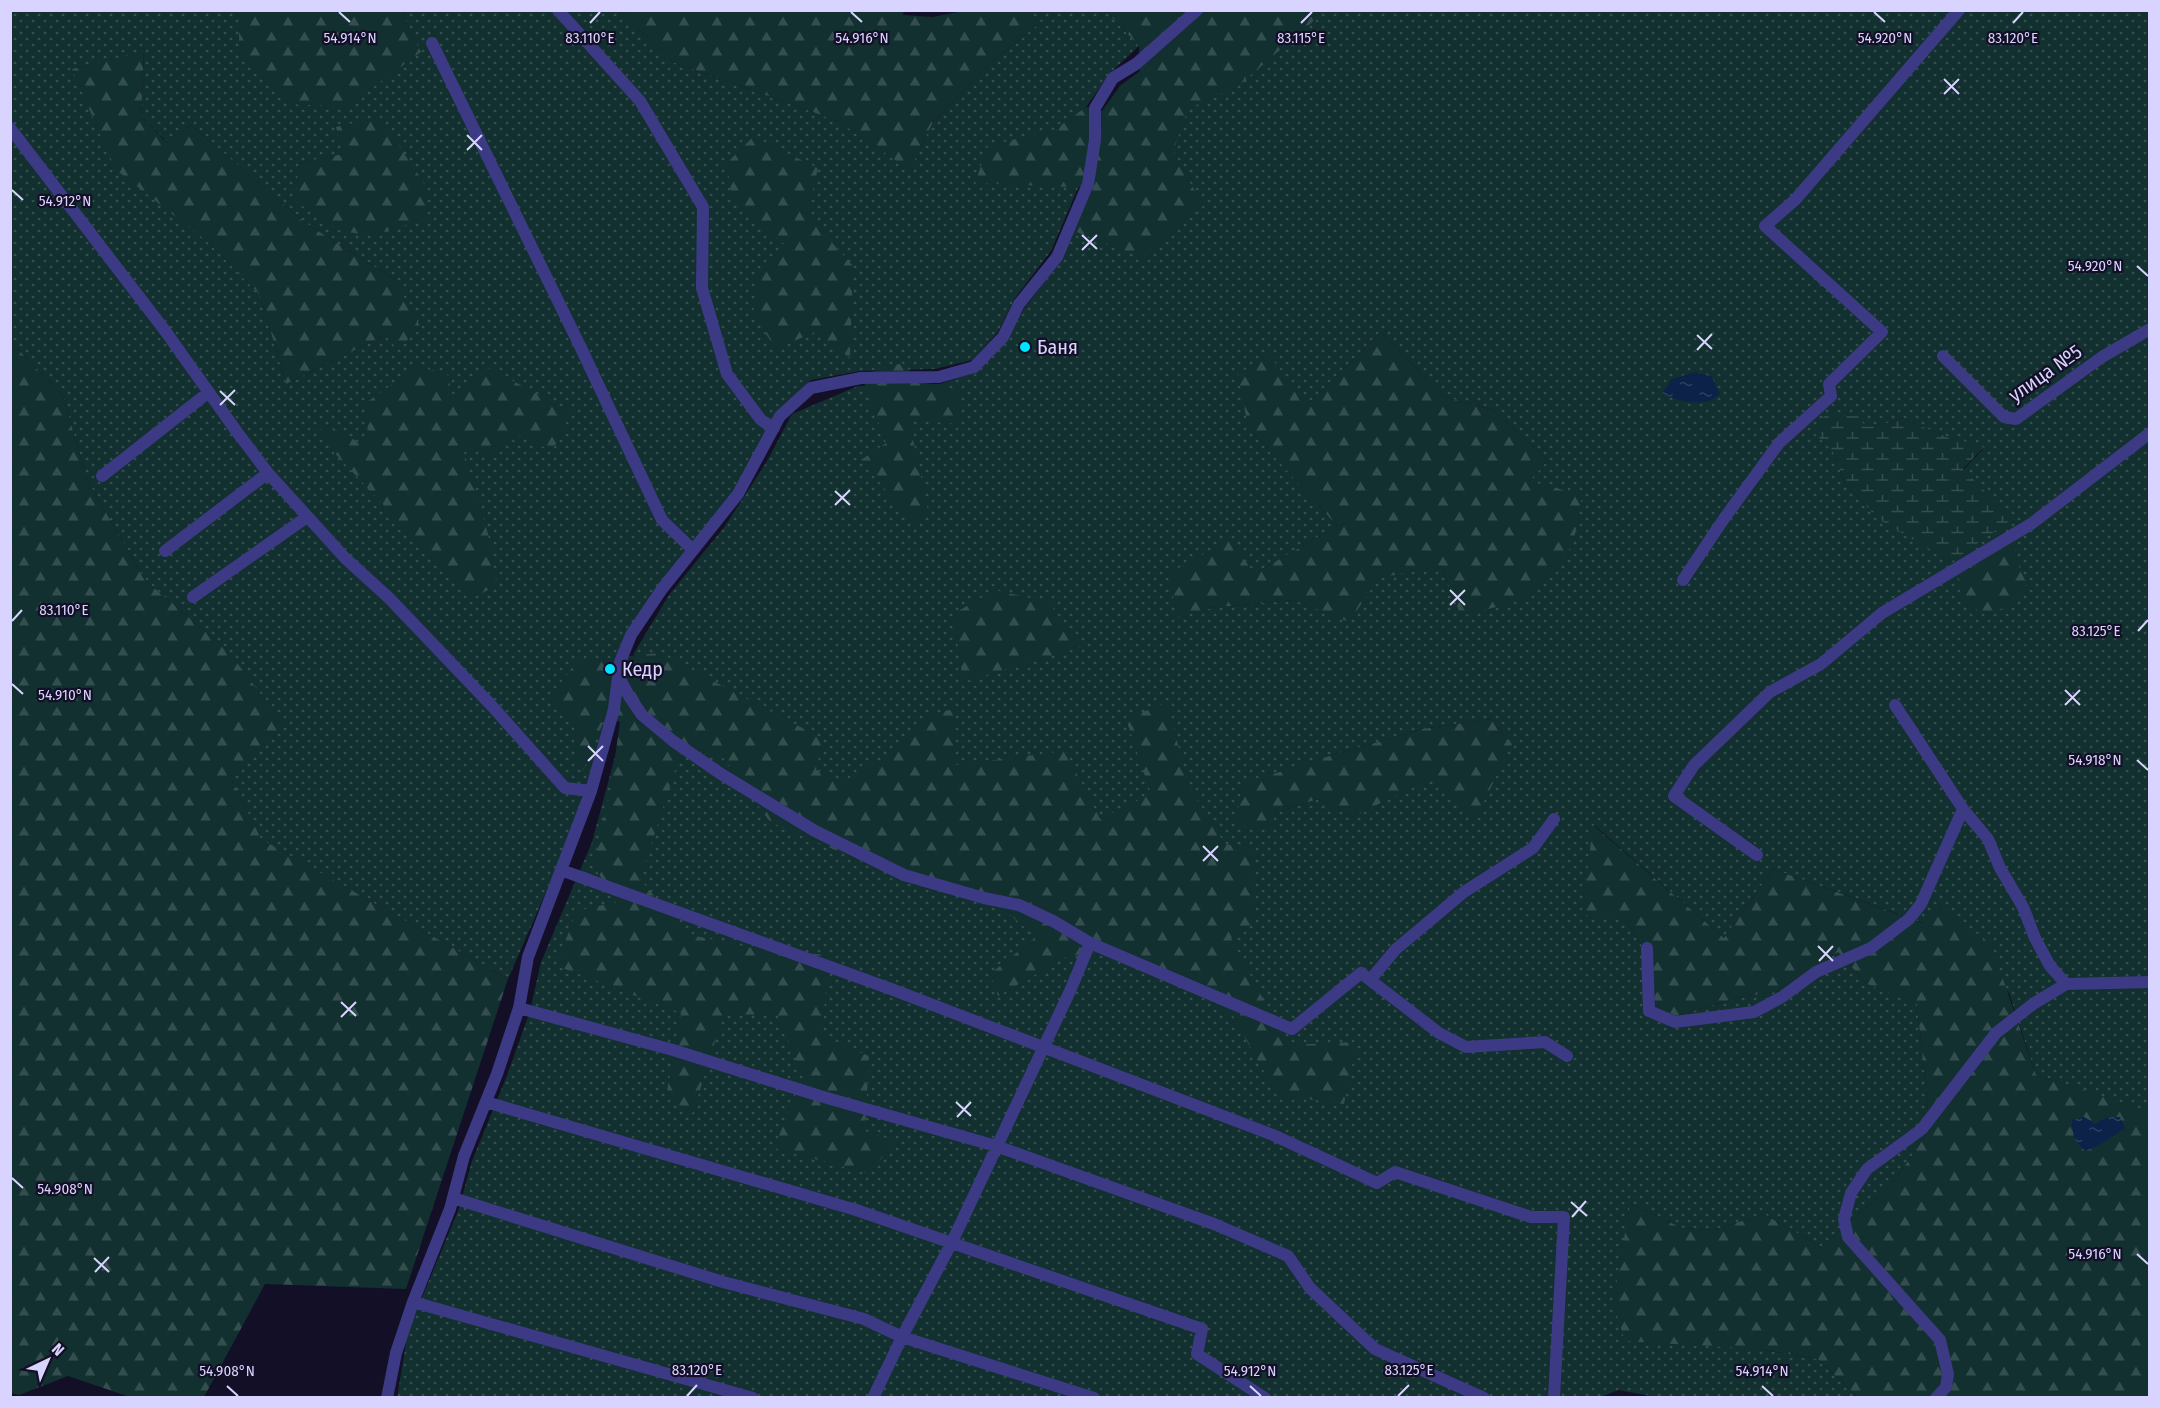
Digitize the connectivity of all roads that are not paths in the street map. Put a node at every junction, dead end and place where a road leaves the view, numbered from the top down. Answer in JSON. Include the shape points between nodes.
{"nodes":[{"id":1,"x":558,"y":10,"type":"edge"},
{"id":2,"x":1197,"y":10,"type":"edge"},
{"id":3,"x":1959,"y":10,"type":"edge"},
{"id":4,"x":432,"y":43,"type":"dead end"},
{"id":5,"x":10,"y":128,"type":"edge"},
{"id":6,"x":2150,"y":329,"type":"edge"},
{"id":7,"x":1943,"y":356,"type":"dead end"},
{"id":8,"x":209,"y":392,"type":"junction"},
{"id":9,"x":774,"y":428,"type":"junction"},
{"id":10,"x":2150,"y":433,"type":"edge"},
{"id":11,"x":268,"y":473,"type":"junction"},
{"id":12,"x":102,"y":476,"type":"dead end"},
{"id":13,"x":307,"y":517,"type":"junction"},
{"id":14,"x":693,"y":550,"type":"junction"},
{"id":15,"x":165,"y":551,"type":"dead end"},
{"id":16,"x":1683,"y":580,"type":"dead end"},
{"id":17,"x":194,"y":597,"type":"dead end"},
{"id":18,"x":619,"y":676,"type":"junction"},
{"id":19,"x":1895,"y":705,"type":"dead end"},
{"id":20,"x":591,"y":791,"type":"junction"},
{"id":21,"x":1962,"y":808,"type":"junction"},
{"id":22,"x":1554,"y":819,"type":"dead end"},
{"id":23,"x":1757,"y":855,"type":"dead end"},
{"id":24,"x":561,"y":870,"type":"junction"},
{"id":25,"x":1090,"y":943,"type":"junction"},
{"id":26,"x":1647,"y":948,"type":"dead end"},
{"id":27,"x":1370,"y":980,"type":"junction"},
{"id":28,"x":2150,"y":982,"type":"edge"},
{"id":29,"x":2066,"y":984,"type":"junction"},
{"id":30,"x":519,"y":1008,"type":"junction"},
{"id":31,"x":1042,"y":1048,"type":"junction"},
{"id":32,"x":1567,"y":1056,"type":"dead end"},
{"id":33,"x":486,"y":1102,"type":"junction"},
{"id":34,"x":996,"y":1146,"type":"junction"},
{"id":35,"x":453,"y":1198,"type":"junction"},
{"id":36,"x":952,"y":1242,"type":"junction"},
{"id":37,"x":413,"y":1302,"type":"junction"},
{"id":38,"x":902,"y":1336,"type":"junction"},
{"id":39,"x":387,"y":1398,"type":"edge"},
{"id":40,"x":753,"y":1398,"type":"edge"},
{"id":41,"x":873,"y":1398,"type":"edge"},
{"id":42,"x":1094,"y":1398,"type":"edge"},
{"id":43,"x":1265,"y":1398,"type":"edge"},
{"id":44,"x":1484,"y":1398,"type":"edge"},
{"id":45,"x":1554,"y":1398,"type":"edge"},
{"id":46,"x":1936,"y":1398,"type":"edge"}],
"edges":[{"from":1,"to":9,"type":"street","via":[[640,101],[703,207],[702,288],[727,374],[761,420]]},
{"from":2,"to":9,"type":"street","via":[[1113,78],[1095,108],[1088,184],[1057,257],[1019,304],[1003,337],[974,367],[939,377],[861,378],[811,388],[780,416]]},
{"from":3,"to":16,"type":"street","via":[[1802,192],[1765,226],[1882,332],[1829,384],[1831,396],[1779,443]]},
{"from":4,"to":14,"type":"street","via":[[662,520]]},
{"from":5,"to":8,"type":"street"},
{"from":6,"to":7,"type":"street","name":"улица №5","via":[[2102,357],[2016,419],[2004,417]]},
{"from":8,"to":11,"type":"street"},
{"from":8,"to":12,"type":"street"},
{"from":9,"to":14,"type":"street","via":[[738,494]]},
{"from":10,"to":23,"type":"street","via":[[2031,524],[1882,613],[1821,664],[1770,692],[1694,765],[1674,796]]},
{"from":11,"to":13,"type":"street"},
{"from":11,"to":15,"type":"street"},
{"from":13,"to":17,"type":"street"},
{"from":13,"to":20,"type":"street","via":[[491,705],[565,788]]},
{"from":14,"to":18,"type":"street","via":[[631,635]]},
{"from":18,"to":20,"type":"street"},
{"from":18,"to":25,"type":"street","via":[[642,715],[673,741],[777,810],[904,875],[1019,906]]},
{"from":19,"to":21,"type":"street"},
{"from":20,"to":24,"type":"street"},
{"from":21,"to":26,"type":"street","via":[[1921,904],[1909,919],[1871,948],[1816,972],[1782,997],[1754,1011],[1675,1022],[1649,1011]]},
{"from":21,"to":29,"type":"street","via":[[1988,839],[2050,966]]},
{"from":22,"to":27,"type":"street","via":[[1533,848],[1464,892],[1396,949]]},
{"from":24,"to":30,"type":"street","via":[[528,957]]},
{"from":24,"to":31,"type":"street"},
{"from":25,"to":27,"type":"street","via":[[1292,1029],[1361,973]]},
{"from":25,"to":31,"type":"street"},
{"from":27,"to":32,"type":"street","via":[[1439,1033],[1466,1047],[1545,1042]]},
{"from":28,"to":29,"type":"street"},
{"from":29,"to":46,"type":"street","via":[[1996,1032],[1922,1129],[1867,1169],[1851,1193],[1844,1219],[1848,1237],[1940,1340],[1948,1374],[1946,1387]]},
{"from":30,"to":33,"type":"street"},
{"from":30,"to":34,"type":"street"},
{"from":31,"to":34,"type":"street"},
{"from":31,"to":45,"type":"street","via":[[1273,1135],[1377,1183],[1395,1172],[1531,1217],[1564,1217]]},
{"from":33,"to":35,"type":"street","via":[[464,1156]]},
{"from":33,"to":36,"type":"street"},
{"from":34,"to":36,"type":"street"},
{"from":34,"to":44,"type":"street","via":[[1214,1224],[1288,1257],[1310,1288],[1375,1349]]},
{"from":35,"to":37,"type":"street"},
{"from":35,"to":38,"type":"street","via":[[723,1282],[864,1319]]},
{"from":36,"to":38,"type":"street"},
{"from":36,"to":43,"type":"street","via":[[1202,1329],[1197,1354]]},
{"from":37,"to":39,"type":"street","via":[[396,1353]]},
{"from":37,"to":40,"type":"street"},
{"from":38,"to":41,"type":"street"},
{"from":38,"to":42,"type":"street"}]}
